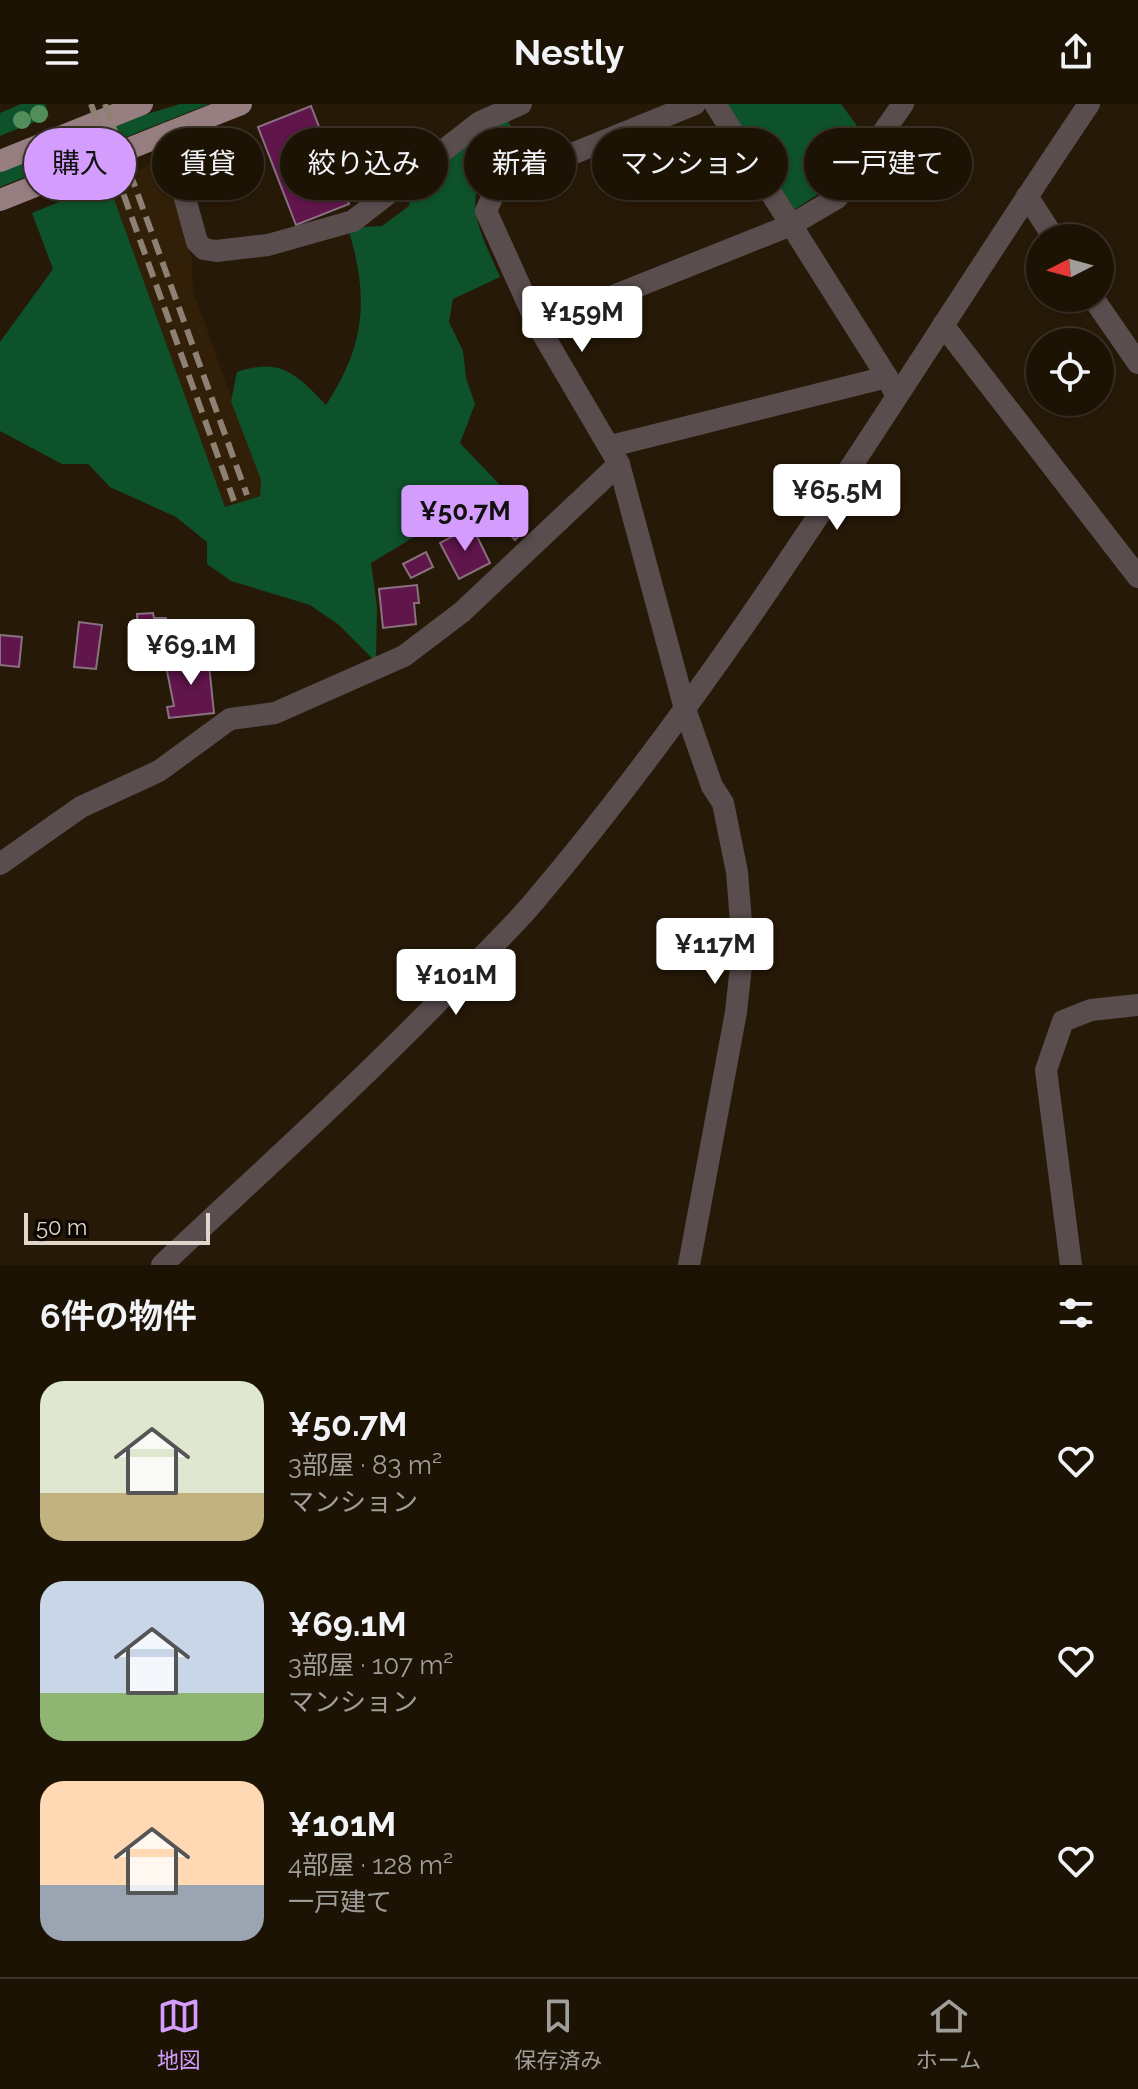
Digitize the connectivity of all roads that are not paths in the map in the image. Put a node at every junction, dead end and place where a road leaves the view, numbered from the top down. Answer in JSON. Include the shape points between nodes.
{"nodes":[{"id":1,"x":142,"y":104,"type":"edge"},
{"id":2,"x":241,"y":104,"type":"edge"},
{"id":3,"x":521,"y":104,"type":"edge"},
{"id":4,"x":695,"y":104,"type":"edge"},
{"id":5,"x":715,"y":104,"type":"edge"},
{"id":6,"x":903,"y":104,"type":"edge"},
{"id":7,"x":1089,"y":104,"type":"edge"},
{"id":8,"x":476,"y":113,"type":"edge"},
{"id":9,"x":180,"y":128,"type":"edge"},
{"id":10,"x":152,"y":139,"type":"edge"},
{"id":11,"x":0,"y":161,"type":"edge"},
{"id":12,"x":1027,"y":196,"type":"junction"},
{"id":13,"x":0,"y":200,"type":"edge"},
{"id":14,"x":185,"y":200,"type":"edge"},
{"id":15,"x":1045,"y":224,"type":"edge"},
{"id":16,"x":791,"y":225,"type":"junction"},
{"id":17,"x":1103,"y":312,"type":"edge"},
{"id":18,"x":943,"y":325,"type":"junction"},
{"id":19,"x":538,"y":326,"type":"junction"},
{"id":20,"x":1138,"y":363,"type":"edge"},
{"id":21,"x":892,"y":387,"type":"junction"},
{"id":22,"x":615,"y":455,"type":"junction"},
{"id":23,"x":1138,"y":577,"type":"edge"},
{"id":24,"x":685,"y":709,"type":"junction"},
{"id":25,"x":0,"y":864,"type":"edge"},
{"id":26,"x":1138,"y":1005,"type":"edge"},
{"id":27,"x":162,"y":1265,"type":"edge"},
{"id":28,"x":689,"y":1265,"type":"edge"},
{"id":29,"x":1071,"y":1265,"type":"edge"}],
"edges":[{"from":1,"to":11,"type":"main road"},
{"from":2,"to":9,"type":"main road"},
{"from":3,"to":8,"type":"street"},
{"from":4,"to":19,"type":"street","via":[[498,184],[486,211]]},
{"from":5,"to":16,"type":"street"},
{"from":6,"to":16,"type":"street","via":[[837,198]]},
{"from":7,"to":12,"type":"street"},
{"from":8,"to":14,"type":"street","via":[[353,221],[268,245],[216,251],[197,242]]},
{"from":10,"to":13,"type":"main road"},
{"from":12,"to":15,"type":"street"},
{"from":12,"to":18,"type":"street"},
{"from":16,"to":19,"type":"street"},
{"from":16,"to":21,"type":"street"},
{"from":17,"to":20,"type":"street"},
{"from":18,"to":21,"type":"street"},
{"from":18,"to":23,"type":"street"},
{"from":19,"to":22,"type":"street"},
{"from":21,"to":22,"type":"street"},
{"from":21,"to":24,"type":"street","via":[[843,483]]},
{"from":22,"to":24,"type":"street"},
{"from":22,"to":25,"type":"street","via":[[462,612],[404,656],[275,713],[230,719],[159,771],[81,807]]},
{"from":24,"to":27,"type":"street","via":[[536,900],[393,1050]]},
{"from":24,"to":28,"type":"street","via":[[723,803],[737,872],[743,948]]},
{"from":26,"to":29,"type":"street","via":[[1091,1010],[1063,1021],[1046,1070]]}]}
